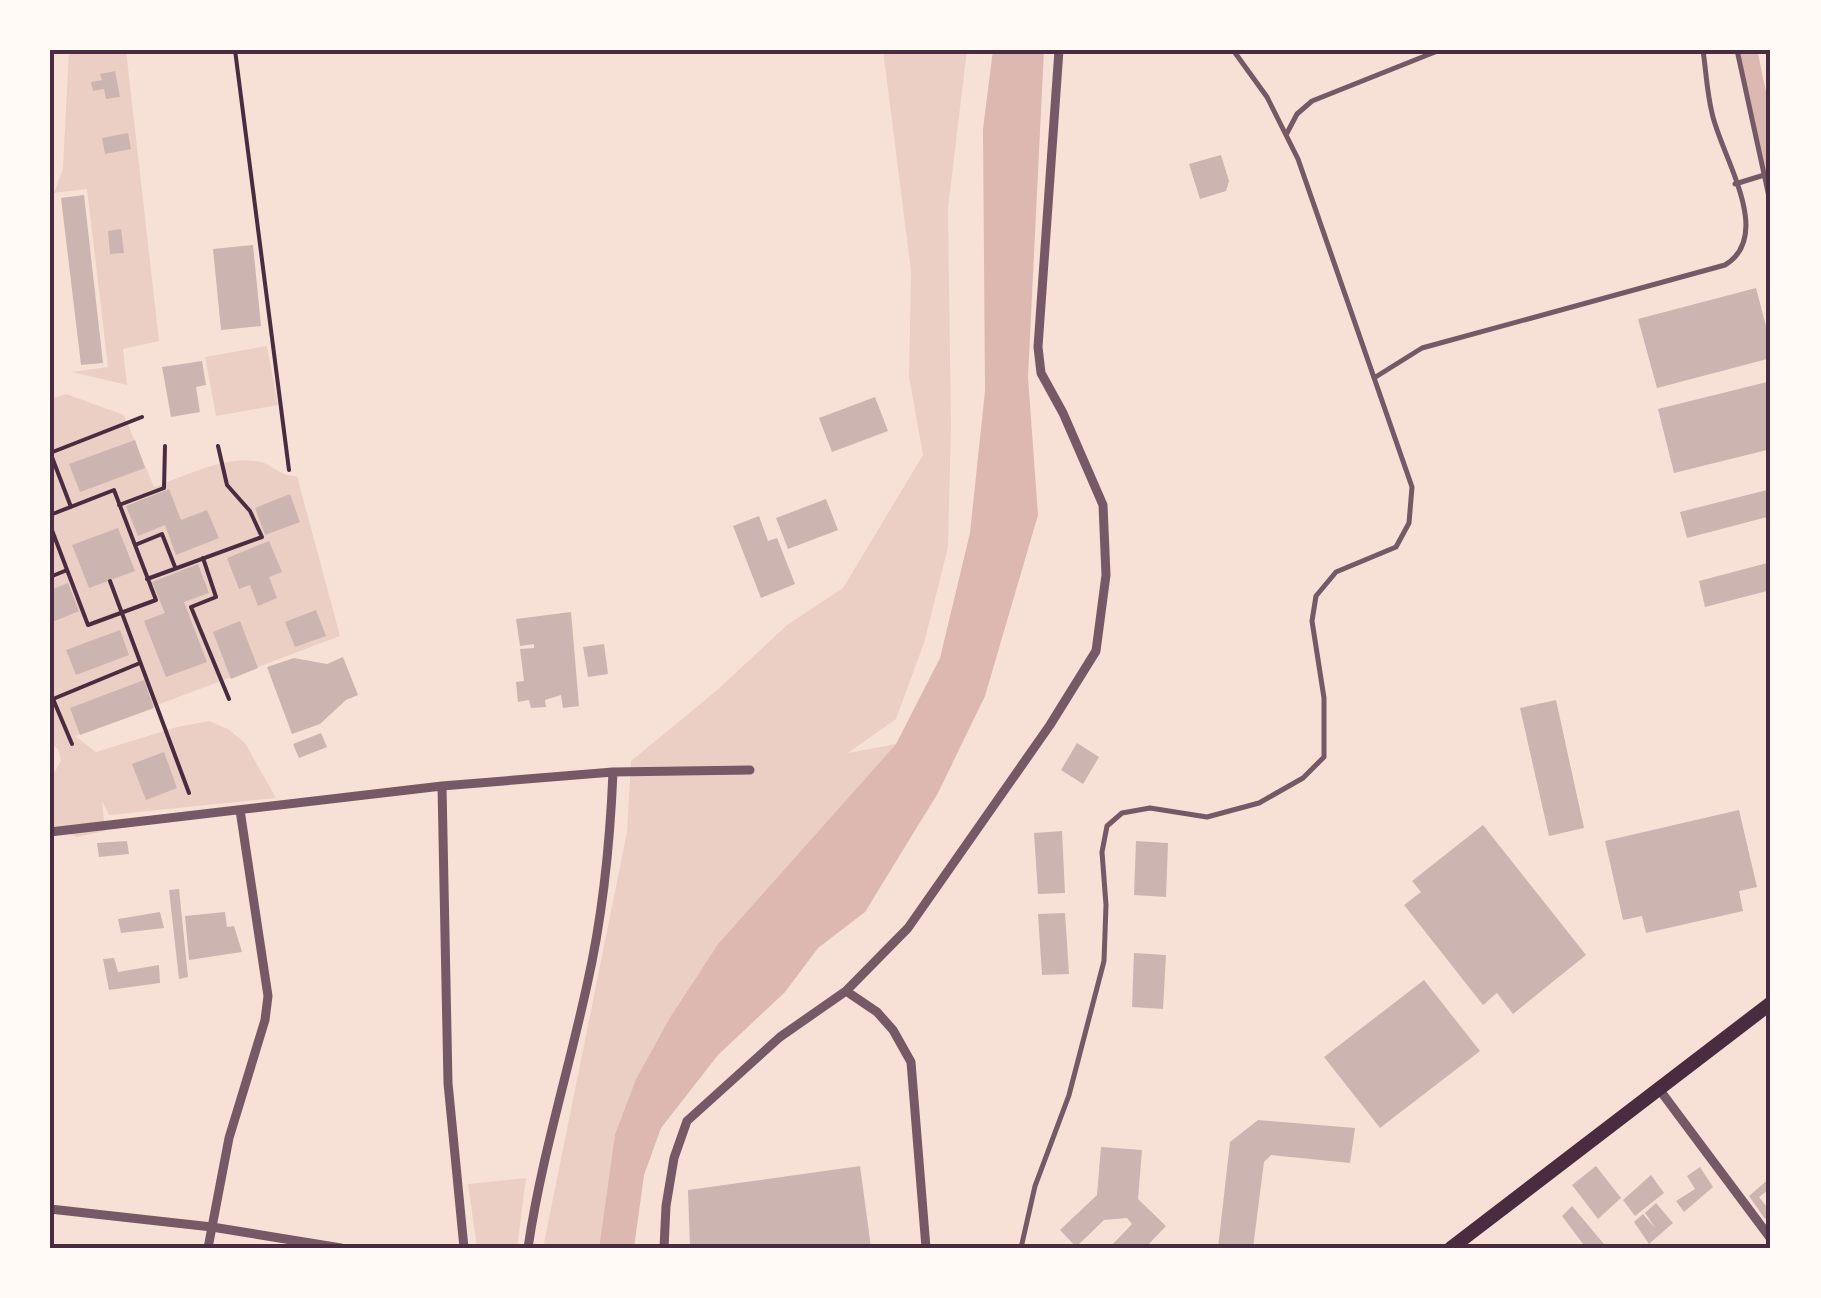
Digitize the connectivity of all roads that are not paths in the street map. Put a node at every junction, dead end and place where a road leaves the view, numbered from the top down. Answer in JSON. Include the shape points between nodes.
{"nodes":[{"id":1,"x":1059,"y":50,"type":"edge"},
{"id":2,"x":1232,"y":50,"type":"edge"},
{"id":3,"x":1440,"y":50,"type":"edge"},
{"id":4,"x":1703,"y":50,"type":"edge"},
{"id":5,"x":1737,"y":50,"type":"edge"},
{"id":6,"x":1286,"y":135,"type":"junction"},
{"id":7,"x":1762,"y":176,"type":"junction"},
{"id":8,"x":1735,"y":184,"type":"junction"},
{"id":9,"x":1771,"y":206,"type":"edge"},
{"id":10,"x":1374,"y":378,"type":"junction"},
{"id":11,"x":750,"y":770,"type":"dead end"},
{"id":12,"x":613,"y":772,"type":"junction"},
{"id":13,"x":442,"y":786,"type":"junction"},
{"id":14,"x":240,"y":810,"type":"junction"},
{"id":15,"x":50,"y":832,"type":"edge"},
{"id":16,"x":846,"y":991,"type":"junction"},
{"id":17,"x":1771,"y":1002,"type":"edge"},
{"id":18,"x":1659,"y":1089,"type":"junction"},
{"id":19,"x":50,"y":1209,"type":"edge"},
{"id":20,"x":212,"y":1227,"type":"junction"},
{"id":21,"x":1771,"y":1239,"type":"edge"},
{"id":22,"x":208,"y":1248,"type":"edge"},
{"id":23,"x":341,"y":1248,"type":"edge"},
{"id":24,"x":464,"y":1248,"type":"edge"},
{"id":25,"x":528,"y":1248,"type":"edge"},
{"id":26,"x":664,"y":1248,"type":"edge"},
{"id":27,"x":926,"y":1248,"type":"edge"},
{"id":28,"x":1021,"y":1248,"type":"edge"},
{"id":29,"x":1451,"y":1248,"type":"edge"}],
"edges":[{"from":1,"to":16,"type":"street","via":[[1038,347],[1041,373],[1102,505],[1106,575],[1096,651],[908,928]]},
{"from":2,"to":6,"type":"lane"},
{"from":3,"to":6,"type":"lane","via":[[1312,101]]},
{"from":4,"to":8,"type":"lane","via":[[1712,114]]},
{"from":5,"to":7,"type":"lane"},
{"from":6,"to":10,"type":"lane"},
{"from":7,"to":8,"type":"lane"},
{"from":7,"to":9,"type":"lane"},
{"from":8,"to":10,"type":"lane","via":[[1747,217],[1746,242],[1725,265],[1422,348]]},
{"from":10,"to":28,"type":"lane","via":[[1412,487],[1409,523],[1396,547],[1336,572],[1316,596],[1312,621],[1324,698],[1324,757],[1304,778],[1260,803],[1207,817],[1150,808],[1122,813],[1107,826],[1104,960]]},
{"from":11,"to":12,"type":"street"},
{"from":12,"to":13,"type":"street"},
{"from":12,"to":25,"type":"street","via":[[609,858],[588,982]]},
{"from":13,"to":14,"type":"street"},
{"from":13,"to":24,"type":"street","via":[[448,1083]]},
{"from":14,"to":15,"type":"street"},
{"from":14,"to":20,"type":"street","via":[[268,996]]},
{"from":16,"to":26,"type":"street","via":[[780,1037],[687,1121],[674,1158]]},
{"from":16,"to":27,"type":"street","via":[[877,1012],[911,1062]]},
{"from":17,"to":18,"type":"main road"},
{"from":18,"to":21,"type":"street"},
{"from":18,"to":29,"type":"main road"},
{"from":19,"to":20,"type":"street"},
{"from":20,"to":22,"type":"street"},
{"from":20,"to":23,"type":"street"}]}
